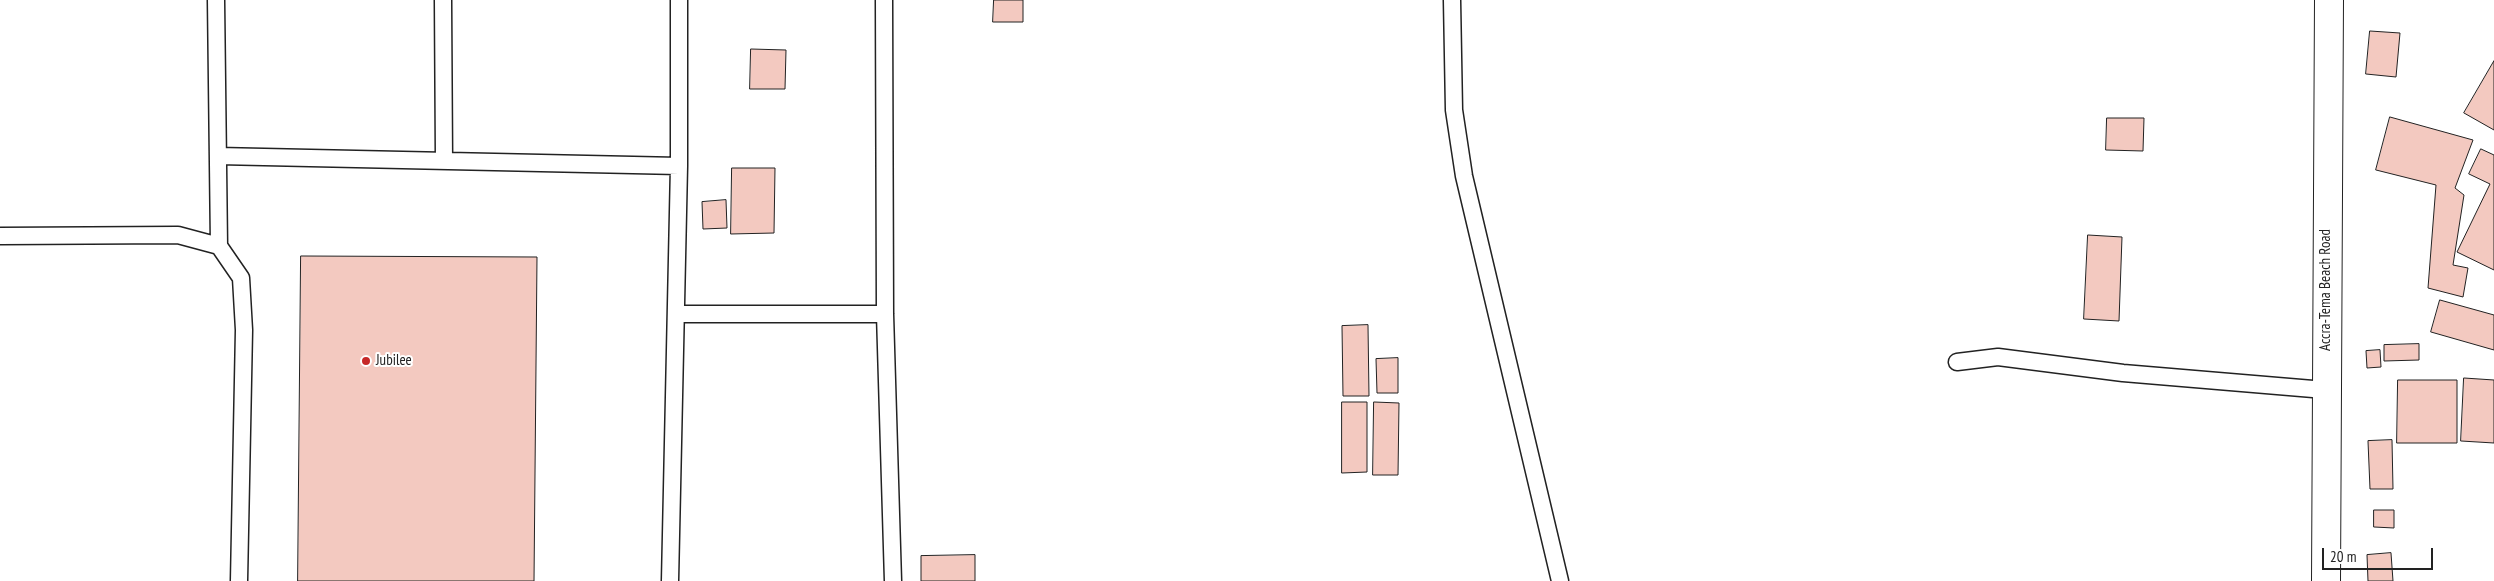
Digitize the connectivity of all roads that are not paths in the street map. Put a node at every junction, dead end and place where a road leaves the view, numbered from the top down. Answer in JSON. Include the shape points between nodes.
{"nodes":[{"id":1,"x":216,"y":0,"type":"edge"},
{"id":2,"x":443,"y":0,"type":"edge"},
{"id":3,"x":679,"y":0,"type":"edge"},
{"id":4,"x":884,"y":0,"type":"edge"},
{"id":5,"x":1452,"y":0,"type":"edge"},
{"id":6,"x":2329,"y":0,"type":"edge"},
{"id":7,"x":218,"y":156,"type":"junction"},
{"id":8,"x":444,"y":160,"type":"junction"},
{"id":9,"x":679,"y":166,"type":"junction"},
{"id":10,"x":0,"y":236,"type":"edge"},
{"id":11,"x":220,"y":246,"type":"junction"},
{"id":12,"x":676,"y":314,"type":"junction"},
{"id":13,"x":884,"y":314,"type":"junction"},
{"id":14,"x":1957,"y":362,"type":"dead end"},
{"id":15,"x":2325,"y":390,"type":"junction"},
{"id":16,"x":239,"y":581,"type":"edge"},
{"id":17,"x":670,"y":581,"type":"edge"},
{"id":18,"x":894,"y":581,"type":"edge"},
{"id":19,"x":1560,"y":581,"type":"edge"},
{"id":20,"x":2326,"y":581,"type":"edge"}],
"edges":[{"from":1,"to":7,"type":"lane"},
{"from":2,"to":8,"type":"lane"},
{"from":3,"to":9,"type":"lane"},
{"from":4,"to":13,"type":"lane"},
{"from":5,"to":19,"type":"lane","via":[[1454,110],[1464,176]]},
{"from":6,"to":15,"type":"main road","name":"Accra-Tema Beach Road"},
{"from":7,"to":8,"type":"lane"},
{"from":7,"to":11,"type":"lane"},
{"from":8,"to":9,"type":"lane"},
{"from":9,"to":12,"type":"lane"},
{"from":10,"to":11,"type":"lane","via":[[178,235]]},
{"from":11,"to":16,"type":"lane","via":[[241,278],[244,330]]},
{"from":12,"to":13,"type":"lane"},
{"from":12,"to":17,"type":"lane"},
{"from":13,"to":18,"type":"lane"},
{"from":14,"to":15,"type":"lane","via":[[1998,357],[2122,373]]},
{"from":15,"to":20,"type":"main road","name":"Accra-Tema Beach Road"}]}
